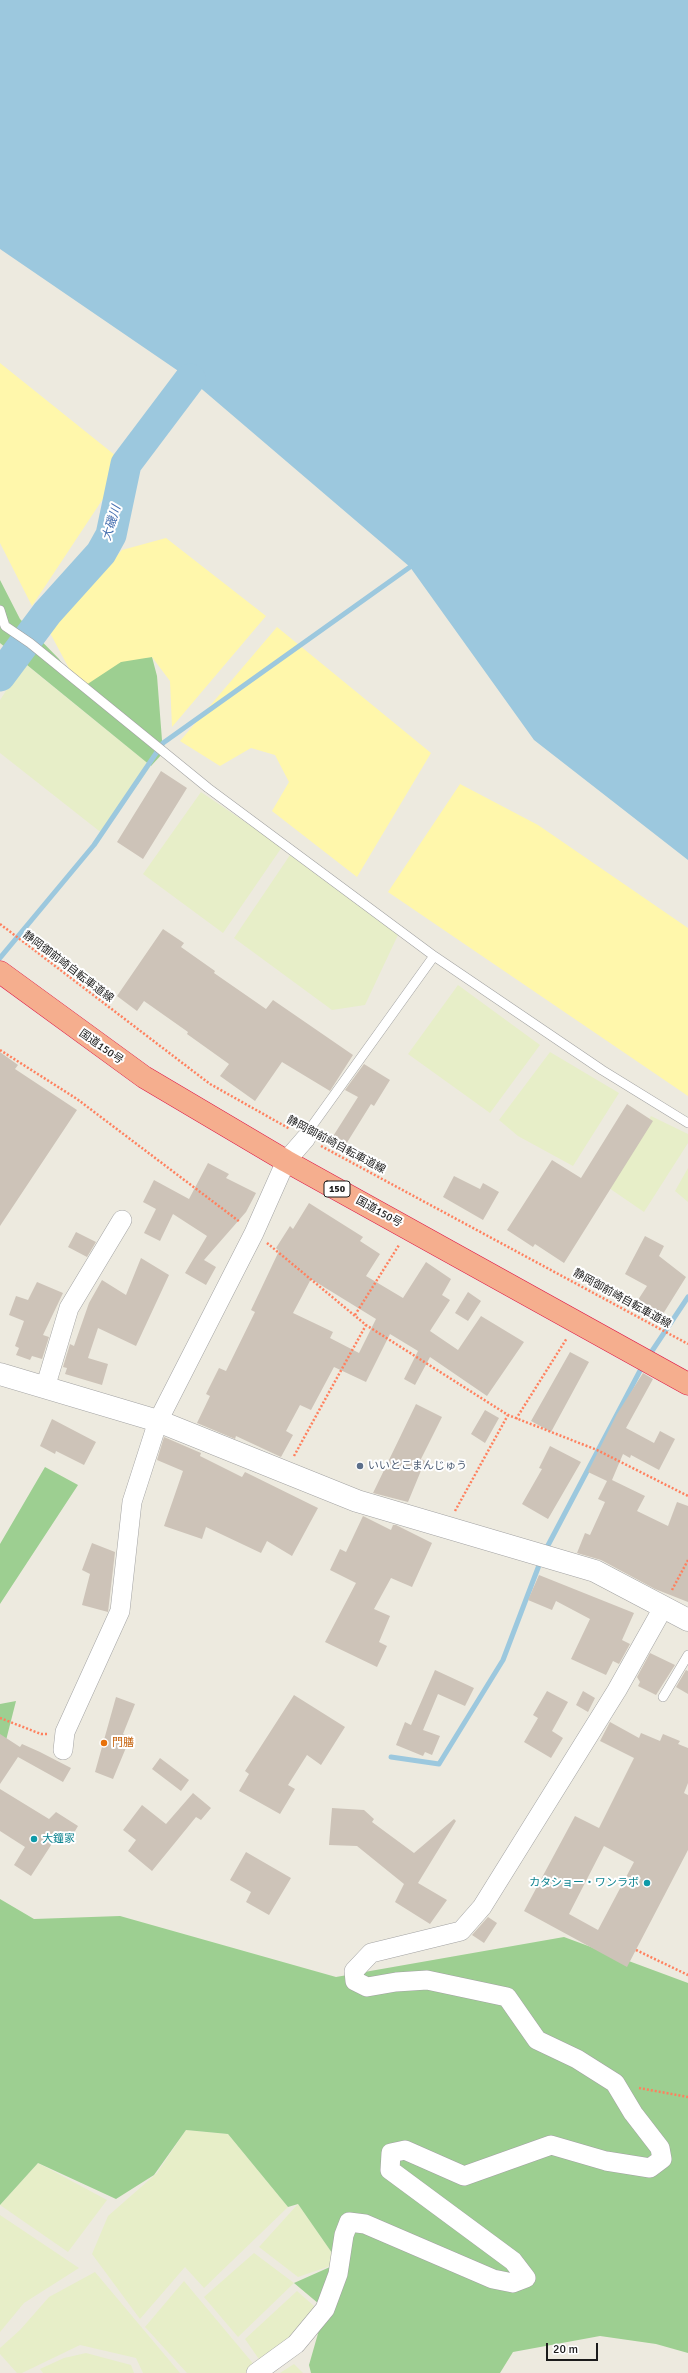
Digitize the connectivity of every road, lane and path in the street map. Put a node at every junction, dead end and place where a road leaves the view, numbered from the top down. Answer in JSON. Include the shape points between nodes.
{"nodes":[{"id":1,"x":0,"y":610,"type":"edge"},
{"id":2,"x":0,"y":924,"type":"edge"},
{"id":3,"x":434,"y":956,"type":"junction"},
{"id":4,"x":0,"y":972,"type":"edge"},
{"id":5,"x":0,"y":1050,"type":"edge"},
{"id":6,"x":688,"y":1123,"type":"edge"},
{"id":7,"x":305,"y":1137,"type":"junction"},
{"id":8,"x":286,"y":1161,"type":"junction"},
{"id":9,"x":122,"y":1220,"type":"dead end"},
{"id":10,"x":409,"y":1229,"type":"junction"},
{"id":11,"x":254,"y":1233,"type":"junction"},
{"id":12,"x":355,"y":1315,"type":"junction"},
{"id":13,"x":577,"y":1322,"type":"junction"},
{"id":14,"x":366,"y":1325,"type":"junction"},
{"id":15,"x":688,"y":1344,"type":"edge"},
{"id":16,"x":0,"y":1374,"type":"edge"},
{"id":17,"x":688,"y":1384,"type":"edge"},
{"id":18,"x":45,"y":1388,"type":"junction"},
{"id":19,"x":508,"y":1415,"type":"junction"},
{"id":20,"x":516,"y":1418,"type":"junction"},
{"id":21,"x":158,"y":1421,"type":"junction"},
{"id":22,"x":285,"y":1472,"type":"junction"},
{"id":23,"x":688,"y":1496,"type":"edge"},
{"id":24,"x":446,"y":1527,"type":"junction"},
{"id":25,"x":688,"y":1560,"type":"edge"},
{"id":26,"x":663,"y":1608,"type":"junction"},
{"id":27,"x":688,"y":1620,"type":"edge"},
{"id":28,"x":688,"y":1655,"type":"edge"},
{"id":29,"x":663,"y":1697,"type":"dead end"},
{"id":30,"x":0,"y":1718,"type":"edge"},
{"id":31,"x":64,"y":1741,"type":"joint"},
{"id":32,"x":636,"y":1950,"type":"dead end"},
{"id":33,"x":688,"y":1975,"type":"edge"},
{"id":34,"x":615,"y":2083,"type":"junction"},
{"id":35,"x":688,"y":2097,"type":"edge"},
{"id":36,"x":256,"y":2373,"type":"edge"}],
"edges":[{"from":1,"to":3,"type":"lane","via":[[6,626],[30,642],[214,793]]},
{"from":2,"to":7,"type":"path","name":"静岡御前崎自転車道線","via":[[210,1084]]},
{"from":3,"to":6,"type":"lane","via":[[602,1070]]},
{"from":3,"to":7,"type":"lane"},
{"from":4,"to":8,"type":"highway","name":"国道150号","number":"150","via":[[144,1077]]},
{"from":5,"to":11,"type":"path","via":[[77,1099]]},
{"from":7,"to":8,"type":"street"},
{"from":7,"to":15,"type":"path","name":"静岡御前崎自転車道線"},
{"from":8,"to":10,"type":"highway","name":"国道150号","number":"150"},
{"from":8,"to":11,"type":"street"},
{"from":9,"to":18,"type":"street","via":[[69,1308]]},
{"from":10,"to":12,"type":"path"},
{"from":10,"to":13,"type":"highway","name":"国道150号","number":"150"},
{"from":11,"to":12,"type":"path"},
{"from":11,"to":21,"type":"street"},
{"from":12,"to":14,"type":"path"},
{"from":13,"to":17,"type":"highway","name":"国道150号","number":"150"},
{"from":13,"to":20,"type":"path"},
{"from":14,"to":19,"type":"path"},
{"from":14,"to":22,"type":"path"},
{"from":16,"to":18,"type":"street"},
{"from":18,"to":21,"type":"street"},
{"from":19,"to":20,"type":"path"},
{"from":19,"to":24,"type":"path"},
{"from":20,"to":23,"type":"path","via":[[597,1450]]},
{"from":21,"to":22,"type":"street"},
{"from":21,"to":31,"type":"street","via":[[132,1502],[120,1611]]},
{"from":22,"to":24,"type":"street","via":[[357,1501]]},
{"from":24,"to":26,"type":"street","via":[[595,1571]]},
{"from":25,"to":26,"type":"path"},
{"from":26,"to":27,"type":"street"},
{"from":26,"to":34,"type":"street","via":[[617,1690],[482,1907],[461,1931],[371,1953],[354,1971],[355,1981],[368,1987],[427,1980],[507,1997],[537,2040],[577,2059]]},
{"from":28,"to":29,"type":"lane"},
{"from":30,"to":31,"type":"path"},
{"from":32,"to":33,"type":"path"},
{"from":34,"to":35,"type":"path"},
{"from":34,"to":36,"type":"street","via":[[633,2113],[660,2148],[662,2159],[650,2168],[606,2161],[551,2145],[464,2176],[404,2150],[390,2153],[390,2170],[513,2261],[526,2278],[513,2282],[493,2279],[365,2224],[349,2222],[344,2235],[338,2274],[325,2309],[296,2344]]}]}
